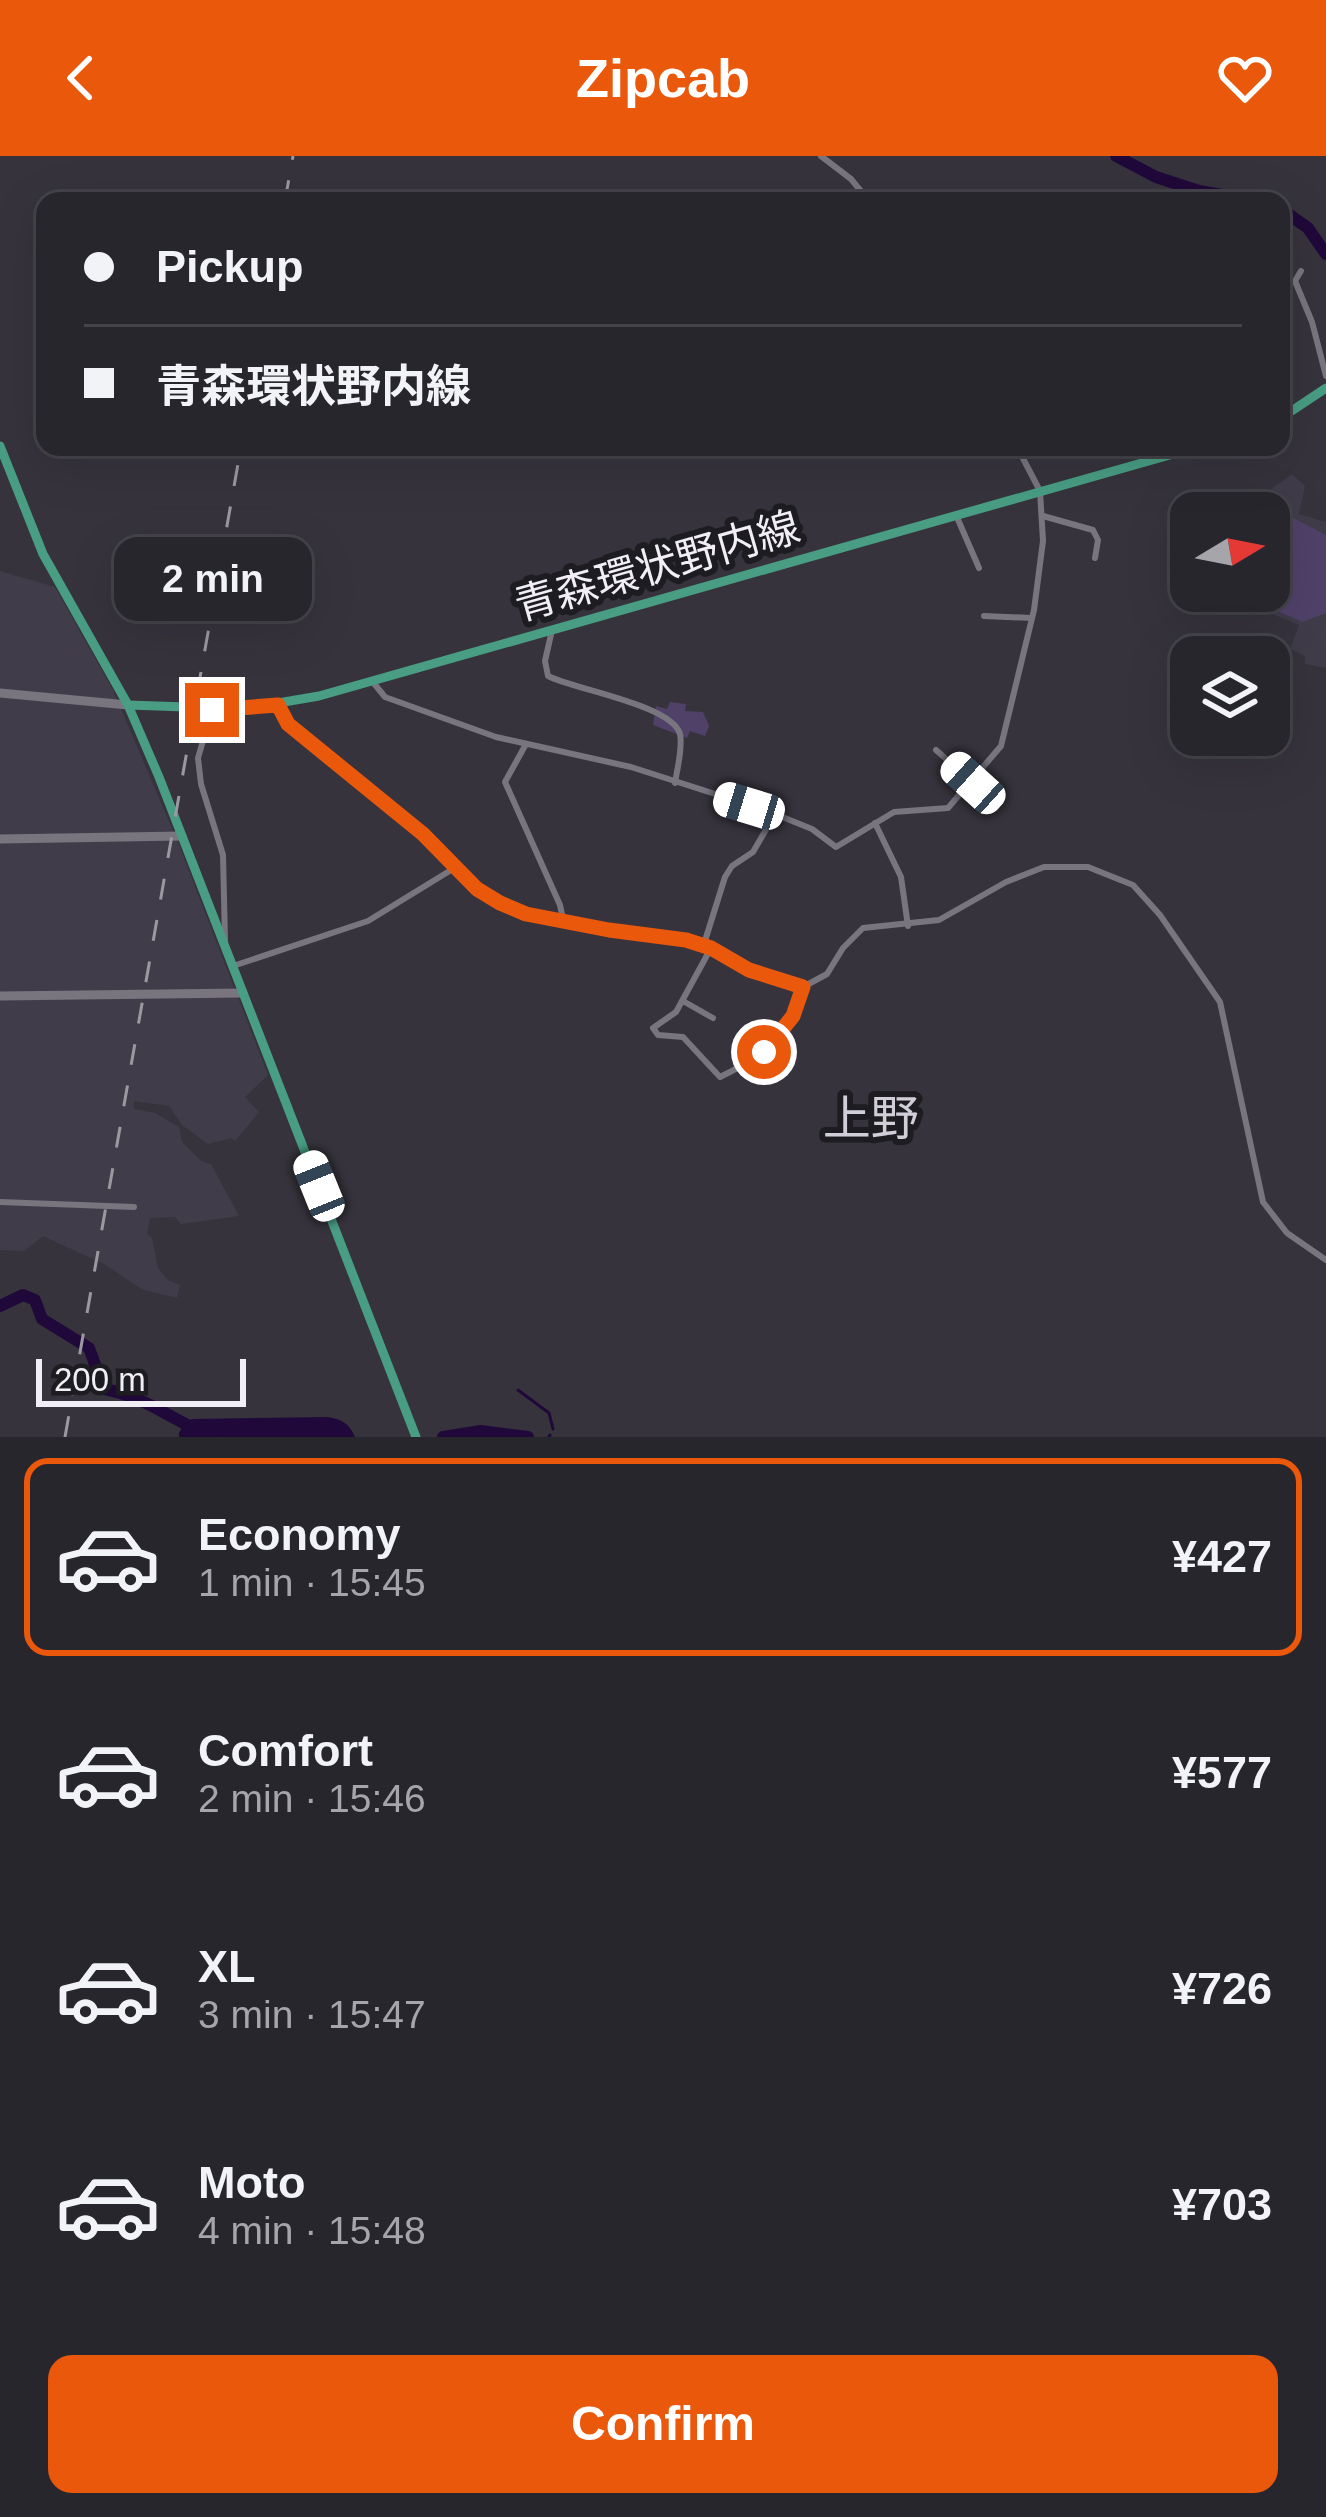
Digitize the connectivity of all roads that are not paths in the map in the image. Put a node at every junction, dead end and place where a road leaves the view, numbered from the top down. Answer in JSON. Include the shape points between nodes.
{"nodes":[{"id":1,"x":821,"y":156,"type":"edge"},
{"id":2,"x":862,"y":192,"type":"edge"},
{"id":3,"x":1301,"y":271,"type":"dead end"},
{"id":4,"x":1326,"y":376,"type":"edge"},
{"id":5,"x":1326,"y":388,"type":"edge"},
{"id":6,"x":1290,"y":412,"type":"edge"},
{"id":7,"x":0,"y":446,"type":"edge"},
{"id":8,"x":1022,"y":456,"type":"edge"},
{"id":9,"x":1166,"y":456,"type":"edge"},
{"id":10,"x":1040,"y":491,"type":"junction"},
{"id":11,"x":956,"y":515,"type":"junction"},
{"id":12,"x":1043,"y":516,"type":"junction"},
{"id":13,"x":1094,"y":558,"type":"dead end"},
{"id":14,"x":979,"y":568,"type":"dead end"},
{"id":15,"x":984,"y":616,"type":"dead end"},
{"id":16,"x":1032,"y":618,"type":"junction"},
{"id":17,"x":552,"y":630,"type":"junction"},
{"id":18,"x":372,"y":681,"type":"junction"},
{"id":19,"x":0,"y":693,"type":"edge"},
{"id":20,"x":128,"y":705,"type":"junction"},
{"id":21,"x":278,"y":705,"type":"junction"},
{"id":22,"x":212,"y":710,"type":"junction"},
{"id":23,"x":526,"y":743,"type":"junction"},
{"id":24,"x":936,"y":750,"type":"dead end"},
{"id":25,"x":675,"y":783,"type":"junction"},
{"id":26,"x":973,"y":783,"type":"junction"},
{"id":27,"x":775,"y":814,"type":"junction"},
{"id":28,"x":875,"y":823,"type":"junction"},
{"id":29,"x":182,"y":836,"type":"junction"},
{"id":30,"x":0,"y":838,"type":"edge"},
{"id":31,"x":456,"y":867,"type":"junction"},
{"id":32,"x":562,"y":919,"type":"junction"},
{"id":33,"x":908,"y":926,"type":"junction"},
{"id":34,"x":224,"y":944,"type":"junction"},
{"id":35,"x":707,"y":946,"type":"junction"},
{"id":36,"x":233,"y":967,"type":"junction"},
{"id":37,"x":803,"y":987,"type":"junction"},
{"id":38,"x":243,"y":993,"type":"junction"},
{"id":39,"x":0,"y":996,"type":"edge"},
{"id":40,"x":683,"y":1001,"type":"junction"},
{"id":41,"x":713,"y":1018,"type":"dead end"},
{"id":42,"x":0,"y":1202,"type":"edge"},
{"id":43,"x":134,"y":1207,"type":"dead end"},
{"id":44,"x":1326,"y":1260,"type":"edge"},
{"id":45,"x":416,"y":1436,"type":"edge"}],
"edges":[{"from":1,"to":2,"type":"street"},
{"from":3,"to":4,"type":"street","via":[[1295,281]]},
{"from":5,"to":6,"type":"main road"},
{"from":7,"to":20,"type":"main road","via":[[43,554]]},
{"from":8,"to":10,"type":"street"},
{"from":9,"to":10,"type":"main road","name":"青森環状野内線"},
{"from":10,"to":11,"type":"main road","name":"青森環状野内線"},
{"from":10,"to":12,"type":"street"},
{"from":11,"to":14,"type":"street"},
{"from":11,"to":17,"type":"main road","name":"青森環状野内線"},
{"from":12,"to":13,"type":"street","via":[[1093,530]]},
{"from":12,"to":16,"type":"street"},
{"from":15,"to":16,"type":"street"},
{"from":16,"to":26,"type":"street","via":[[1001,746]]},
{"from":17,"to":18,"type":"main road","name":"青森環状野内線"},
{"from":17,"to":25,"type":"street","via":[[548,676],[647,708],[677,728]]},
{"from":18,"to":21,"type":"main road","name":"青森環状野内線"},
{"from":18,"to":23,"type":"street","via":[[386,697]]},
{"from":19,"to":20,"type":"street"},
{"from":20,"to":22,"type":"main road","name":"青森環状野内線"},
{"from":20,"to":29,"type":"main road"},
{"from":21,"to":22,"type":"main road","name":"青森環状野内線"},
{"from":21,"to":31,"type":"street","via":[[288,724]]},
{"from":22,"to":34,"type":"street","via":[[198,758],[223,855]]},
{"from":23,"to":25,"type":"street"},
{"from":23,"to":32,"type":"street","via":[[506,782]]},
{"from":24,"to":26,"type":"street"},
{"from":25,"to":27,"type":"street"},
{"from":26,"to":28,"type":"street","via":[[948,808],[901,810]]},
{"from":27,"to":28,"type":"street","via":[[836,847]]},
{"from":27,"to":35,"type":"street","via":[[753,852],[725,877]]},
{"from":28,"to":33,"type":"street","via":[[901,877]]},
{"from":29,"to":30,"type":"street"},
{"from":29,"to":34,"type":"main road"},
{"from":31,"to":32,"type":"street","via":[[500,903]]},
{"from":31,"to":36,"type":"street","via":[[368,921]]},
{"from":32,"to":35,"type":"street"},
{"from":33,"to":37,"type":"street","via":[[863,928],[827,974]]},
{"from":33,"to":44,"type":"street","via":[[948,917],[1044,868],[1088,866],[1132,885],[1220,1002],[1263,1202],[1287,1233]]},
{"from":34,"to":36,"type":"main road"},
{"from":35,"to":37,"type":"street"},
{"from":35,"to":40,"type":"street"},
{"from":36,"to":38,"type":"main road"},
{"from":37,"to":40,"type":"street","via":[[772,1044],[719,1077],[683,1037],[653,1031]]},
{"from":38,"to":39,"type":"street"},
{"from":38,"to":45,"type":"main road"},
{"from":40,"to":41,"type":"street"},
{"from":42,"to":43,"type":"street"}]}
